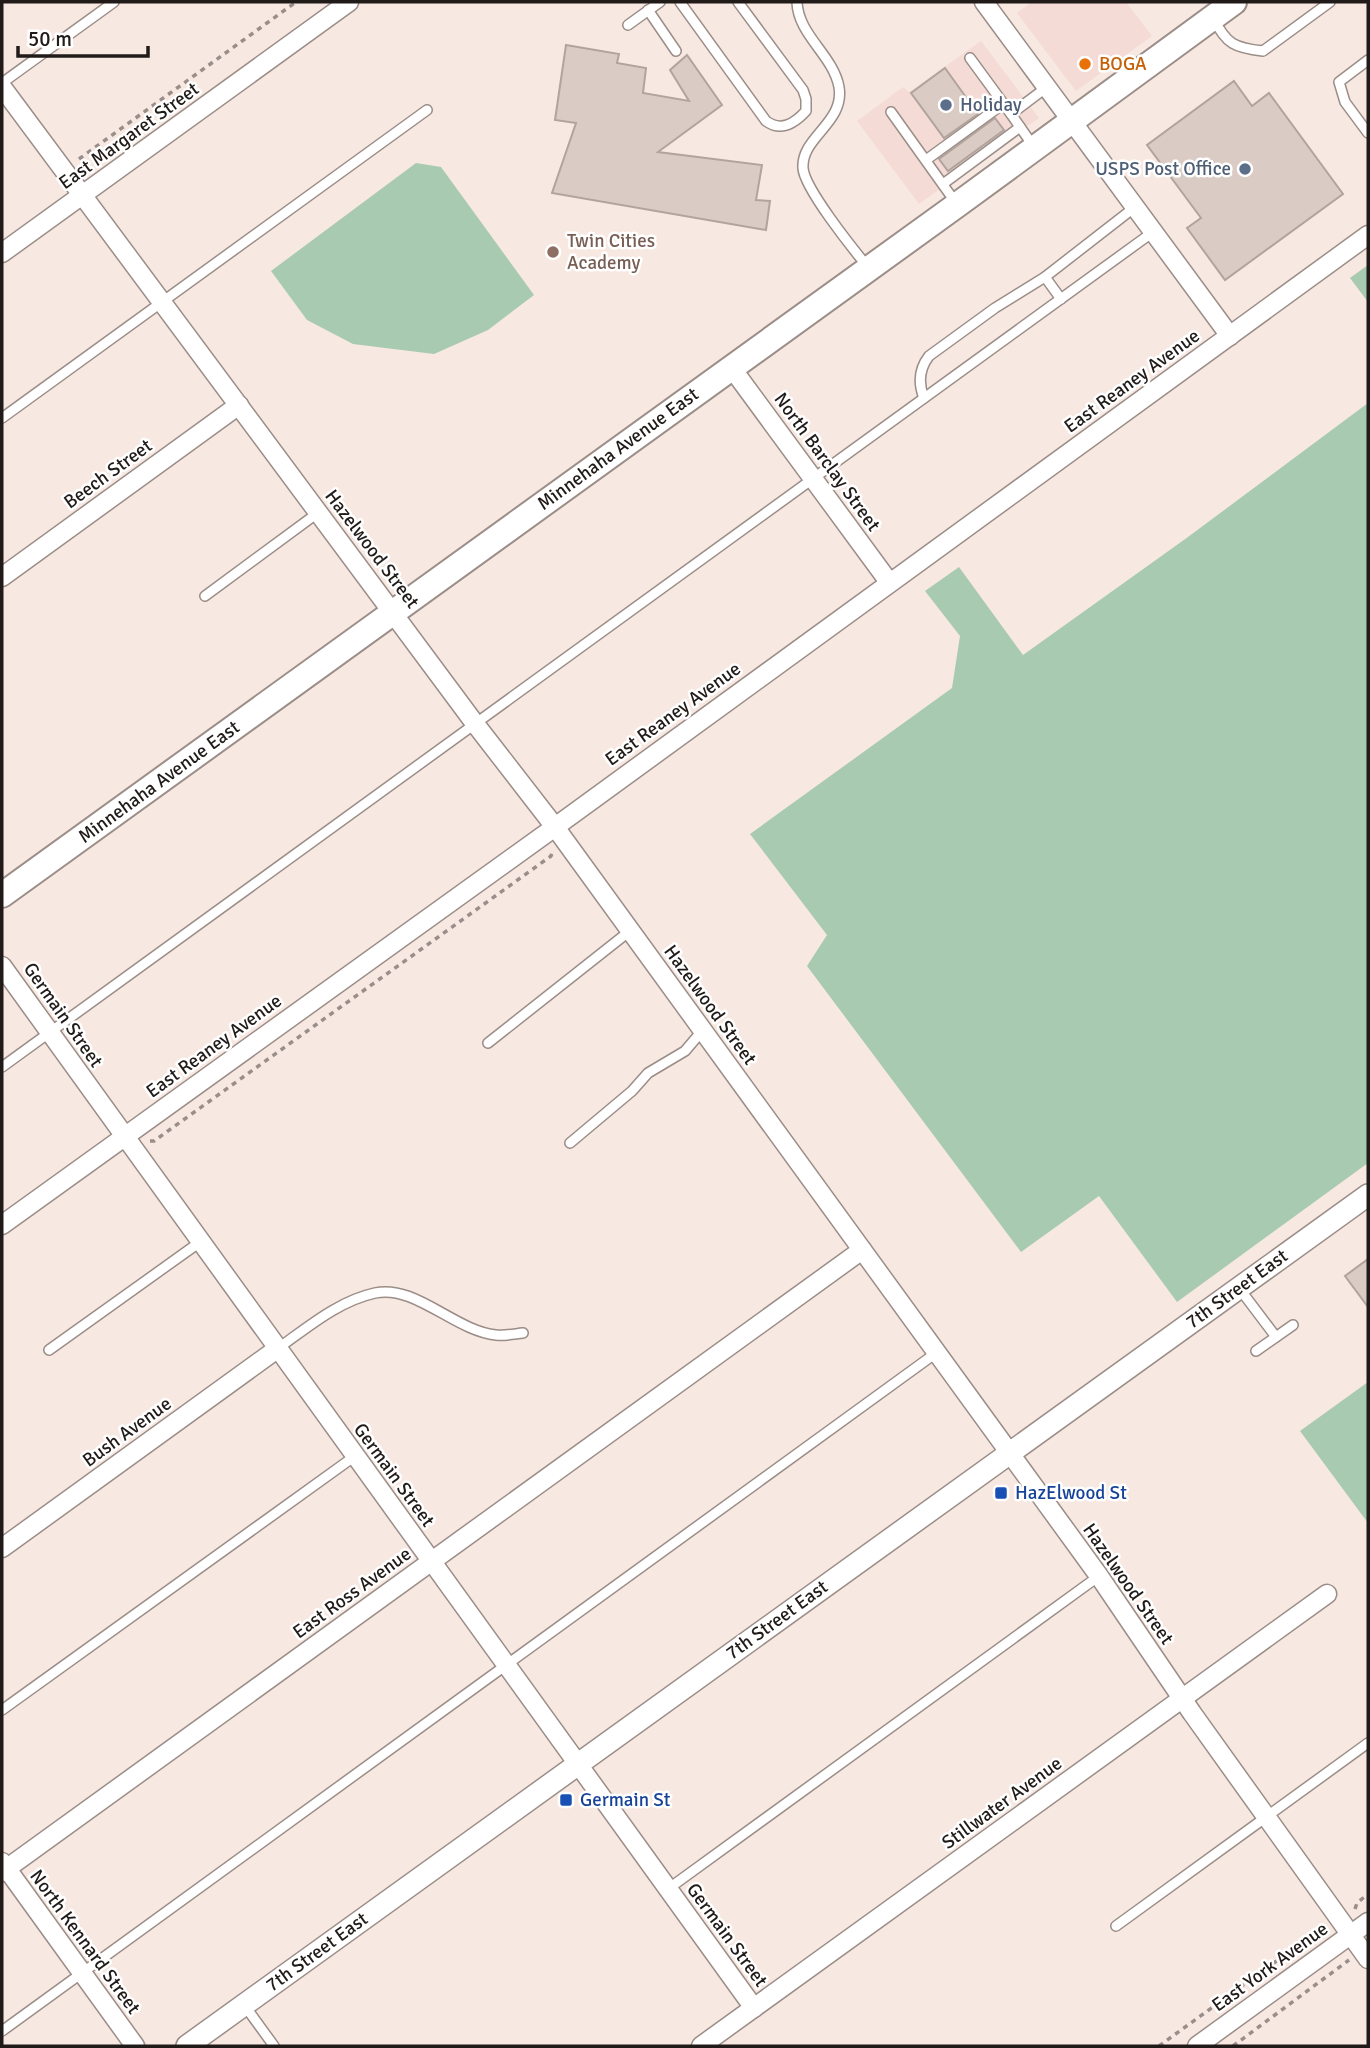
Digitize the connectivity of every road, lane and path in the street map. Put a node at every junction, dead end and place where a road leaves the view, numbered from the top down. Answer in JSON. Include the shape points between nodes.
{"nodes":[{"id":1,"x":114,"y":2,"type":"edge"},
{"id":2,"x":296,"y":2,"type":"edge"},
{"id":3,"x":349,"y":2,"type":"edge"},
{"id":4,"x":660,"y":2,"type":"edge"},
{"id":5,"x":680,"y":2,"type":"edge"},
{"id":6,"x":738,"y":2,"type":"edge"},
{"id":7,"x":797,"y":2,"type":"edge"},
{"id":8,"x":984,"y":2,"type":"edge"},
{"id":9,"x":1234,"y":2,"type":"edge"},
{"id":10,"x":1330,"y":2,"type":"edge"},
{"id":11,"x":648,"y":10,"type":"junction"},
{"id":12,"x":1213,"y":17,"type":"junction"},
{"id":13,"x":628,"y":25,"type":"dead end"},
{"id":14,"x":676,"y":51,"type":"dead end"},
{"id":15,"x":970,"y":58,"type":"dead end"},
{"id":16,"x":1368,"y":60,"type":"edge"},
{"id":17,"x":2,"y":85,"type":"edge"},
{"id":18,"x":1047,"y":88,"type":"junction"},
{"id":19,"x":1003,"y":104,"type":"junction"},
{"id":20,"x":427,"y":110,"type":"dead end"},
{"id":21,"x":891,"y":113,"type":"dead end"},
{"id":22,"x":1011,"y":114,"type":"junction"},
{"id":23,"x":1071,"y":120,"type":"junction"},
{"id":24,"x":1368,"y":132,"type":"edge"},
{"id":25,"x":1027,"y":137,"type":"junction"},
{"id":26,"x":79,"y":159,"type":"dead end"},
{"id":27,"x":926,"y":160,"type":"junction"},
{"id":28,"x":943,"y":184,"type":"junction"},
{"id":29,"x":83,"y":195,"type":"junction"},
{"id":30,"x":957,"y":205,"type":"junction"},
{"id":31,"x":1135,"y":207,"type":"junction"},
{"id":32,"x":1153,"y":232,"type":"junction"},
{"id":33,"x":1368,"y":235,"type":"edge"},
{"id":34,"x":2,"y":253,"type":"edge"},
{"id":35,"x":868,"y":268,"type":"junction"},
{"id":36,"x":1045,"y":277,"type":"junction"},
{"id":37,"x":1061,"y":299,"type":"junction"},
{"id":38,"x":162,"y":302,"type":"junction"},
{"id":39,"x":1230,"y":336,"type":"junction"},
{"id":40,"x":731,"y":367,"type":"junction"},
{"id":41,"x":924,"y":398,"type":"junction"},
{"id":42,"x":239,"y":405,"type":"junction"},
{"id":43,"x":2,"y":418,"type":"edge"},
{"id":44,"x":813,"y":478,"type":"junction"},
{"id":45,"x":319,"y":512,"type":"junction"},
{"id":46,"x":2,"y":577,"type":"edge"},
{"id":47,"x":888,"y":582,"type":"junction"},
{"id":48,"x":205,"y":596,"type":"dead end"},
{"id":49,"x":393,"y":613,"type":"junction"},
{"id":50,"x":476,"y":725,"type":"junction"},
{"id":51,"x":555,"y":827,"type":"junction"},
{"id":52,"x":552,"y":852,"type":"dead end"},
{"id":53,"x":2,"y":895,"type":"edge"},
{"id":54,"x":631,"y":930,"type":"junction"},
{"id":55,"x":2,"y":966,"type":"edge"},
{"id":56,"x":702,"y":1031,"type":"junction"},
{"id":57,"x":49,"y":1033,"type":"junction"},
{"id":58,"x":488,"y":1043,"type":"dead end"},
{"id":59,"x":2,"y":1067,"type":"edge"},
{"id":60,"x":124,"y":1137,"type":"junction"},
{"id":61,"x":148,"y":1142,"type":"dead end"},
{"id":62,"x":570,"y":1143,"type":"dead end"},
{"id":63,"x":1368,"y":1195,"type":"edge"},
{"id":64,"x":2,"y":1225,"type":"edge"},
{"id":65,"x":200,"y":1242,"type":"junction"},
{"id":66,"x":862,"y":1250,"type":"junction"},
{"id":67,"x":1239,"y":1288,"type":"junction"},
{"id":68,"x":1293,"y":1325,"type":"dead end"},
{"id":69,"x":523,"y":1333,"type":"dead end"},
{"id":70,"x":1276,"y":1337,"type":"junction"},
{"id":71,"x":277,"y":1349,"type":"junction"},
{"id":72,"x":49,"y":1350,"type":"dead end"},
{"id":73,"x":1256,"y":1352,"type":"dead end"},
{"id":74,"x":936,"y":1353,"type":"junction"},
{"id":75,"x":1009,"y":1453,"type":"junction"},
{"id":76,"x":355,"y":1456,"type":"junction"},
{"id":77,"x":2,"y":1548,"type":"edge"},
{"id":78,"x":431,"y":1562,"type":"junction"},
{"id":79,"x":1099,"y":1576,"type":"junction"},
{"id":80,"x":1326,"y":1594,"type":"dead end"},
{"id":81,"x":507,"y":1666,"type":"junction"},
{"id":82,"x":1182,"y":1699,"type":"junction"},
{"id":83,"x":2,"y":1710,"type":"edge"},
{"id":84,"x":1368,"y":1743,"type":"edge"},
{"id":85,"x":578,"y":1764,"type":"junction"},
{"id":86,"x":1265,"y":1817,"type":"junction"},
{"id":87,"x":3,"y":1867,"type":"edge"},
{"id":88,"x":668,"y":1889,"type":"junction"},
{"id":89,"x":1368,"y":1894,"type":"edge"},
{"id":90,"x":1355,"y":1909,"type":"dead end"},
{"id":91,"x":1368,"y":1922,"type":"edge"},
{"id":92,"x":1116,"y":1926,"type":"dead end"},
{"id":93,"x":1328,"y":1930,"type":"dead end"},
{"id":94,"x":1351,"y":1934,"type":"junction"},
{"id":95,"x":1350,"y":1959,"type":"dead end"},
{"id":96,"x":1368,"y":1959,"type":"edge"},
{"id":97,"x":82,"y":1973,"type":"junction"},
{"id":98,"x":244,"y":2005,"type":"junction"},
{"id":99,"x":754,"y":2008,"type":"junction"},
{"id":100,"x":2,"y":2031,"type":"edge"},
{"id":101,"x":135,"y":2046,"type":"edge"},
{"id":102,"x":187,"y":2046,"type":"edge"},
{"id":103,"x":274,"y":2046,"type":"edge"},
{"id":104,"x":701,"y":2046,"type":"edge"},
{"id":105,"x":1159,"y":2046,"type":"edge"},
{"id":106,"x":1197,"y":2046,"type":"edge"},
{"id":107,"x":1233,"y":2046,"type":"edge"}],
"edges":[{"from":1,"to":17,"type":"lane"},
{"from":2,"to":26,"type":"path"},
{"from":3,"to":29,"type":"street","name":"East Margaret Street"},
{"from":4,"to":11,"type":"lane"},
{"from":5,"to":6,"type":"lane","via":[[766,121],[774,126],[797,121],[806,111],[803,90]]},
{"from":7,"to":35,"type":"lane","via":[[803,26],[832,69],[840,93],[837,111],[806,152],[803,168],[809,186]]},
{"from":8,"to":18,"type":"street"},
{"from":9,"to":12,"type":"main road","name":"Minnehaha Avenue East"},
{"from":10,"to":12,"type":"lane","via":[[1263,51],[1242,49],[1223,37]]},
{"from":11,"to":13,"type":"lane"},
{"from":11,"to":14,"type":"lane"},
{"from":12,"to":23,"type":"main road","name":"Minnehaha Avenue East"},
{"from":15,"to":19,"type":"lane"},
{"from":16,"to":24,"type":"lane","via":[[1339,82],[1345,102]]},
{"from":17,"to":29,"type":"street","name":"Hazelwood Street"},
{"from":18,"to":22,"type":"lane"},
{"from":18,"to":23,"type":"street"},
{"from":19,"to":22,"type":"lane"},
{"from":19,"to":27,"type":"lane"},
{"from":20,"to":38,"type":"lane"},
{"from":21,"to":27,"type":"lane"},
{"from":22,"to":25,"type":"lane"},
{"from":23,"to":25,"type":"main road","name":"Minnehaha Avenue East"},
{"from":23,"to":31,"type":"street"},
{"from":25,"to":28,"type":"lane"},
{"from":25,"to":30,"type":"main road","name":"Minnehaha Avenue East"},
{"from":27,"to":28,"type":"lane"},
{"from":28,"to":30,"type":"lane"},
{"from":29,"to":34,"type":"street","name":"East Margaret Street"},
{"from":29,"to":38,"type":"street","name":"Hazelwood Street"},
{"from":30,"to":35,"type":"main road","name":"Minnehaha Avenue East"},
{"from":31,"to":32,"type":"street"},
{"from":31,"to":36,"type":"lane"},
{"from":32,"to":37,"type":"lane"},
{"from":32,"to":39,"type":"street"},
{"from":33,"to":39,"type":"street","name":"East Reaney Avenue"},
{"from":35,"to":40,"type":"main road","name":"Minnehaha Avenue East"},
{"from":36,"to":37,"type":"lane"},
{"from":36,"to":41,"type":"lane","via":[[929,355],[920,379]]},
{"from":37,"to":41,"type":"lane"},
{"from":38,"to":42,"type":"street","name":"Hazelwood Street"},
{"from":38,"to":43,"type":"lane"},
{"from":39,"to":47,"type":"street","name":"East Reaney Avenue"},
{"from":40,"to":44,"type":"street","name":"North Barclay Street"},
{"from":40,"to":49,"type":"main road","name":"Minnehaha Avenue East"},
{"from":41,"to":44,"type":"lane"},
{"from":42,"to":45,"type":"street","name":"Hazelwood Street"},
{"from":42,"to":46,"type":"street","name":"Beech Street"},
{"from":44,"to":47,"type":"street","name":"North Barclay Street"},
{"from":44,"to":50,"type":"lane"},
{"from":45,"to":48,"type":"lane"},
{"from":45,"to":49,"type":"street","name":"Hazelwood Street"},
{"from":47,"to":51,"type":"street","name":"East Reaney Avenue"},
{"from":49,"to":50,"type":"street","name":"Hazelwood Street"},
{"from":49,"to":53,"type":"main road","name":"Minnehaha Avenue East"},
{"from":50,"to":51,"type":"street","name":"Hazelwood Street"},
{"from":50,"to":57,"type":"lane"},
{"from":51,"to":54,"type":"street","name":"Hazelwood Street"},
{"from":51,"to":60,"type":"street","name":"East Reaney Avenue"},
{"from":52,"to":61,"type":"path"},
{"from":54,"to":56,"type":"street","name":"Hazelwood Street"},
{"from":54,"to":58,"type":"lane"},
{"from":55,"to":57,"type":"street","name":"Germain Street"},
{"from":56,"to":62,"type":"lane","via":[[685,1051],[648,1073]]},
{"from":56,"to":66,"type":"street","name":"Hazelwood Street"},
{"from":57,"to":59,"type":"lane"},
{"from":57,"to":60,"type":"street","name":"Germain Street"},
{"from":60,"to":64,"type":"street","name":"East Reaney Avenue"},
{"from":60,"to":65,"type":"street","name":"Germain Street"},
{"from":63,"to":67,"type":"street","name":"7th Street East"},
{"from":65,"to":71,"type":"street","name":"Germain Street"},
{"from":65,"to":72,"type":"lane"},
{"from":66,"to":74,"type":"street","name":"Hazelwood Street"},
{"from":66,"to":78,"type":"street","name":"East Ross Avenue"},
{"from":67,"to":70,"type":"lane"},
{"from":67,"to":75,"type":"street","name":"7th Street East"},
{"from":68,"to":70,"type":"lane"},
{"from":69,"to":71,"type":"lane","via":[[478,1331],[411,1297],[378,1292],[343,1304]]},
{"from":70,"to":73,"type":"lane"},
{"from":71,"to":76,"type":"street","name":"Germain Street"},
{"from":71,"to":77,"type":"street","name":"Bush Avenue"},
{"from":74,"to":75,"type":"street","name":"Hazelwood Street"},
{"from":74,"to":81,"type":"lane"},
{"from":75,"to":79,"type":"street","name":"Hazelwood Street"},
{"from":75,"to":85,"type":"street","name":"7th Street East"},
{"from":76,"to":78,"type":"street","name":"Germain Street"},
{"from":76,"to":83,"type":"lane"},
{"from":78,"to":81,"type":"street","name":"Germain Street"},
{"from":78,"to":87,"type":"street","name":"East Ross Avenue"},
{"from":79,"to":82,"type":"street","name":"Hazelwood Street"},
{"from":79,"to":88,"type":"lane"},
{"from":80,"to":82,"type":"street","name":"Stillwater Avenue"},
{"from":81,"to":85,"type":"street","name":"Germain Street"},
{"from":81,"to":97,"type":"lane"},
{"from":82,"to":86,"type":"street","name":"Hazelwood Street"},
{"from":82,"to":99,"type":"street","name":"Stillwater Avenue"},
{"from":84,"to":86,"type":"lane"},
{"from":85,"to":88,"type":"street","name":"Germain Street"},
{"from":85,"to":98,"type":"street","name":"7th Street East"},
{"from":86,"to":92,"type":"lane"},
{"from":86,"to":94,"type":"street","name":"Hazelwood Street"},
{"from":87,"to":97,"type":"street","name":"North Kennard Street"},
{"from":88,"to":99,"type":"street","name":"Germain Street"},
{"from":89,"to":90,"type":"path"},
{"from":91,"to":94,"type":"street","name":"East York Avenue"},
{"from":93,"to":105,"type":"path","via":[[1322,1928]]},
{"from":94,"to":96,"type":"street","name":"Hazelwood Street"},
{"from":94,"to":106,"type":"street","name":"East York Avenue"},
{"from":95,"to":107,"type":"path"},
{"from":97,"to":100,"type":"lane"},
{"from":97,"to":101,"type":"street","name":"North Kennard Street"},
{"from":98,"to":102,"type":"street","name":"7th Street East"},
{"from":98,"to":103,"type":"lane"},
{"from":99,"to":104,"type":"street","name":"Stillwater Avenue"}]}
